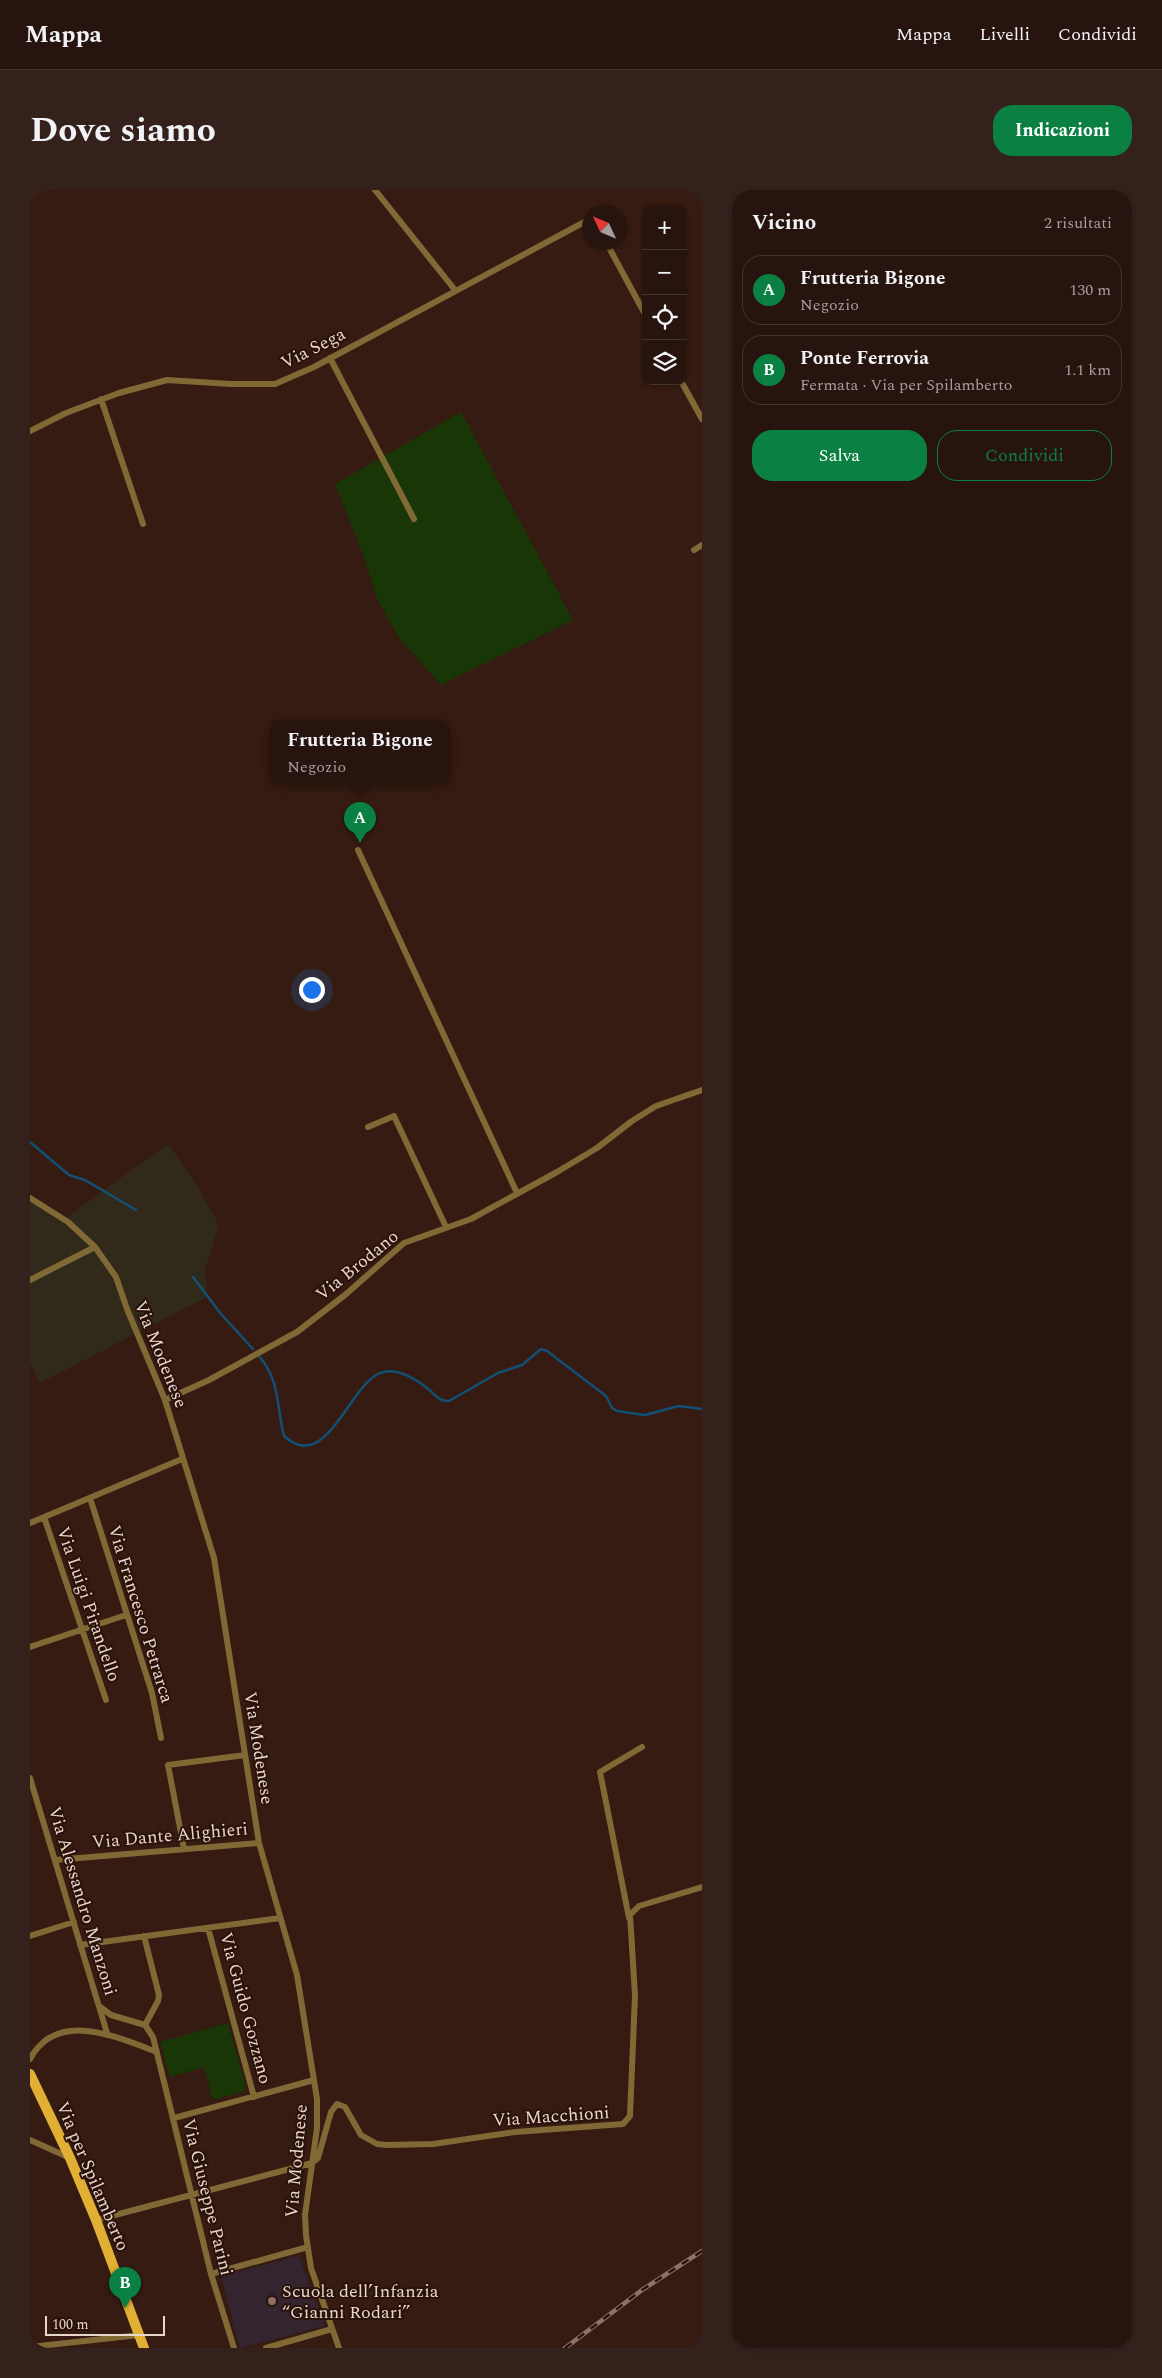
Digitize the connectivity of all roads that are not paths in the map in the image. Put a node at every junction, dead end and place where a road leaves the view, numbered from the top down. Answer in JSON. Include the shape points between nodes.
{"nodes":[{"id":1,"x":375,"y":190,"type":"edge"},
{"id":2,"x":582,"y":223,"type":"edge"},
{"id":3,"x":610,"y":250,"type":"edge"},
{"id":4,"x":455,"y":290,"type":"junction"},
{"id":5,"x":642,"y":309,"type":"edge"},
{"id":6,"x":330,"y":358,"type":"junction"},
{"id":7,"x":683,"y":385,"type":"edge"},
{"id":8,"x":101,"y":399,"type":"junction"},
{"id":9,"x":702,"y":419,"type":"edge"},
{"id":10,"x":30,"y":431,"type":"edge"},
{"id":11,"x":414,"y":519,"type":"dead end"},
{"id":12,"x":143,"y":524,"type":"dead end"},
{"id":13,"x":702,"y":546,"type":"edge"},
{"id":14,"x":694,"y":550,"type":"dead end"},
{"id":15,"x":358,"y":850,"type":"dead end"},
{"id":16,"x":702,"y":1090,"type":"edge"},
{"id":17,"x":368,"y":1127,"type":"dead end"},
{"id":18,"x":517,"y":1193,"type":"junction"},
{"id":19,"x":30,"y":1198,"type":"edge"},
{"id":20,"x":446,"y":1227,"type":"junction"},
{"id":21,"x":95,"y":1247,"type":"junction"},
{"id":22,"x":30,"y":1280,"type":"edge"},
{"id":23,"x":165,"y":1400,"type":"junction"},
{"id":24,"x":182,"y":1459,"type":"junction"},
{"id":25,"x":90,"y":1498,"type":"junction"},
{"id":26,"x":44,"y":1517,"type":"junction"},
{"id":27,"x":30,"y":1523,"type":"edge"},
{"id":28,"x":126,"y":1615,"type":"junction"},
{"id":29,"x":81,"y":1630,"type":"junction"},
{"id":30,"x":30,"y":1647,"type":"edge"},
{"id":31,"x":106,"y":1700,"type":"dead end"},
{"id":32,"x":161,"y":1738,"type":"dead end"},
{"id":33,"x":642,"y":1747,"type":"dead end"},
{"id":34,"x":245,"y":1755,"type":"junction"},
{"id":35,"x":30,"y":1778,"type":"edge"},
{"id":36,"x":259,"y":1843,"type":"junction"},
{"id":37,"x":184,"y":1849,"type":"junction"},
{"id":38,"x":55,"y":1860,"type":"junction"},
{"id":39,"x":702,"y":1888,"type":"edge"},
{"id":40,"x":280,"y":1918,"type":"junction"},
{"id":41,"x":629,"y":1919,"type":"junction"},
{"id":42,"x":74,"y":1922,"type":"junction"},
{"id":43,"x":208,"y":1928,"type":"junction"},
{"id":44,"x":30,"y":1936,"type":"edge"},
{"id":45,"x":144,"y":1936,"type":"junction"},
{"id":46,"x":80,"y":1945,"type":"junction"},
{"id":47,"x":99,"y":2006,"type":"junction"},
{"id":48,"x":145,"y":2024,"type":"junction"},
{"id":49,"x":107,"y":2033,"type":"junction"},
{"id":50,"x":157,"y":2052,"type":"junction"},
{"id":51,"x":30,"y":2059,"type":"edge"},
{"id":52,"x":30,"y":2074,"type":"edge"},
{"id":53,"x":314,"y":2080,"type":"junction"},
{"id":54,"x":254,"y":2097,"type":"junction"},
{"id":55,"x":174,"y":2118,"type":"junction"},
{"id":56,"x":30,"y":2140,"type":"edge"},
{"id":57,"x":70,"y":2158,"type":"junction"},
{"id":58,"x":312,"y":2163,"type":"junction"},
{"id":59,"x":190,"y":2194,"type":"junction"},
{"id":60,"x":96,"y":2220,"type":"junction"},
{"id":61,"x":308,"y":2247,"type":"junction"},
{"id":62,"x":211,"y":2274,"type":"junction"},
{"id":63,"x":332,"y":2329,"type":"junction"},
{"id":64,"x":139,"y":2335,"type":"junction"},
{"id":65,"x":30,"y":2347,"type":"edge"},
{"id":66,"x":48,"y":2347,"type":"edge"},
{"id":67,"x":144,"y":2348,"type":"edge"},
{"id":68,"x":234,"y":2348,"type":"edge"},
{"id":69,"x":266,"y":2348,"type":"edge"},
{"id":70,"x":339,"y":2348,"type":"edge"}],
"edges":[{"from":1,"to":4,"type":"street"},
{"from":2,"to":4,"type":"street","name":"Via Sega"},
{"from":3,"to":5,"type":"street"},
{"from":4,"to":6,"type":"street","name":"Via Sega"},
{"from":6,"to":8,"type":"street","name":"Via Sega","via":[[275,384],[167,380]]},
{"from":6,"to":11,"type":"street"},
{"from":7,"to":9,"type":"street"},
{"from":8,"to":10,"type":"street","name":"Via Sega","via":[[66,412]]},
{"from":8,"to":12,"type":"street"},
{"from":13,"to":14,"type":"street"},
{"from":15,"to":18,"type":"street"},
{"from":16,"to":18,"type":"street","name":"Via Brodano","via":[[656,1106],[597,1148]]},
{"from":17,"to":20,"type":"street","via":[[394,1116]]},
{"from":18,"to":20,"type":"street","name":"Via Brodano","via":[[471,1219]]},
{"from":19,"to":21,"type":"street","name":"Via Modenese","via":[[68,1222]]},
{"from":20,"to":23,"type":"street","name":"Via Brodano","via":[[404,1243],[297,1332]]},
{"from":21,"to":22,"type":"street"},
{"from":21,"to":23,"type":"street","name":"Via Modenese","via":[[116,1277]]},
{"from":23,"to":24,"type":"street","name":"Via Modenese"},
{"from":24,"to":25,"type":"street"},
{"from":24,"to":34,"type":"street","name":"Via Modenese","via":[[214,1558]]},
{"from":25,"to":26,"type":"street"},
{"from":25,"to":28,"type":"street","name":"Via Francesco Petrarca"},
{"from":26,"to":27,"type":"street"},
{"from":26,"to":29,"type":"street","name":"Via Luigi Pirandello"},
{"from":28,"to":29,"type":"street"},
{"from":28,"to":32,"type":"street","name":"Via Francesco Petrarca","via":[[152,1693]]},
{"from":29,"to":30,"type":"street"},
{"from":29,"to":31,"type":"street","name":"Via Luigi Pirandello"},
{"from":33,"to":41,"type":"street","via":[[600,1772]]},
{"from":34,"to":36,"type":"street","name":"Via Modenese"},
{"from":34,"to":37,"type":"street","via":[[168,1765]]},
{"from":35,"to":38,"type":"street","name":"Via Alessandro Manzoni"},
{"from":36,"to":37,"type":"street","name":"Via Dante Alighieri"},
{"from":36,"to":40,"type":"street","name":"Via Modenese"},
{"from":37,"to":38,"type":"street","name":"Via Dante Alighieri"},
{"from":38,"to":42,"type":"street","name":"Via Alessandro Manzoni"},
{"from":39,"to":41,"type":"street","via":[[639,1906]]},
{"from":40,"to":43,"type":"street"},
{"from":40,"to":53,"type":"street","name":"Via Modenese","via":[[297,1975]]},
{"from":41,"to":58,"type":"street","name":"Via Macchioni","via":[[635,1995],[630,2116],[626,2122],[620,2126],[515,2132],[433,2144],[386,2145],[377,2144],[361,2134],[345,2107],[339,2104],[333,2107],[318,2158]]},
{"from":42,"to":44,"type":"street"},
{"from":42,"to":46,"type":"street","name":"Via Alessandro Manzoni"},
{"from":43,"to":45,"type":"street"},
{"from":43,"to":54,"type":"street","name":"Via Guido Gozzano"},
{"from":45,"to":46,"type":"street"},
{"from":45,"to":48,"type":"street","via":[[160,1995]]},
{"from":46,"to":47,"type":"street","name":"Via Alessandro Manzoni"},
{"from":47,"to":48,"type":"street","via":[[111,2015]]},
{"from":47,"to":49,"type":"street","name":"Via Alessandro Manzoni"},
{"from":48,"to":50,"type":"street","name":"Via Giuseppe Parini"},
{"from":49,"to":50,"type":"street"},
{"from":49,"to":51,"type":"street","via":[[68,2032],[42,2043]]},
{"from":50,"to":55,"type":"street","name":"Via Giuseppe Parini"},
{"from":52,"to":57,"type":"main road","name":"Via per Spilamberto"},
{"from":53,"to":54,"type":"street"},
{"from":53,"to":58,"type":"street","name":"Via Modenese","via":[[318,2113]]},
{"from":54,"to":55,"type":"street"},
{"from":55,"to":59,"type":"street","name":"Via Giuseppe Parini"},
{"from":56,"to":57,"type":"street"},
{"from":57,"to":60,"type":"main road","name":"Via per Spilamberto"},
{"from":58,"to":59,"type":"street"},
{"from":58,"to":61,"type":"street","name":"Via Modenese","via":[[305,2215]]},
{"from":59,"to":60,"type":"street"},
{"from":59,"to":62,"type":"street","name":"Via Giuseppe Parini"},
{"from":60,"to":64,"type":"main road","name":"Via per Spilamberto"},
{"from":61,"to":62,"type":"street"},
{"from":61,"to":63,"type":"street","name":"Via Modenese","via":[[311,2268]]},
{"from":62,"to":68,"type":"street","name":"Via Giuseppe Parini"},
{"from":63,"to":69,"type":"street"},
{"from":63,"to":70,"type":"street","name":"Via Modenese"},
{"from":64,"to":66,"type":"street"},
{"from":64,"to":67,"type":"main road","name":"Via per Spilamberto"},
{"from":65,"to":66,"type":"street"}]}
